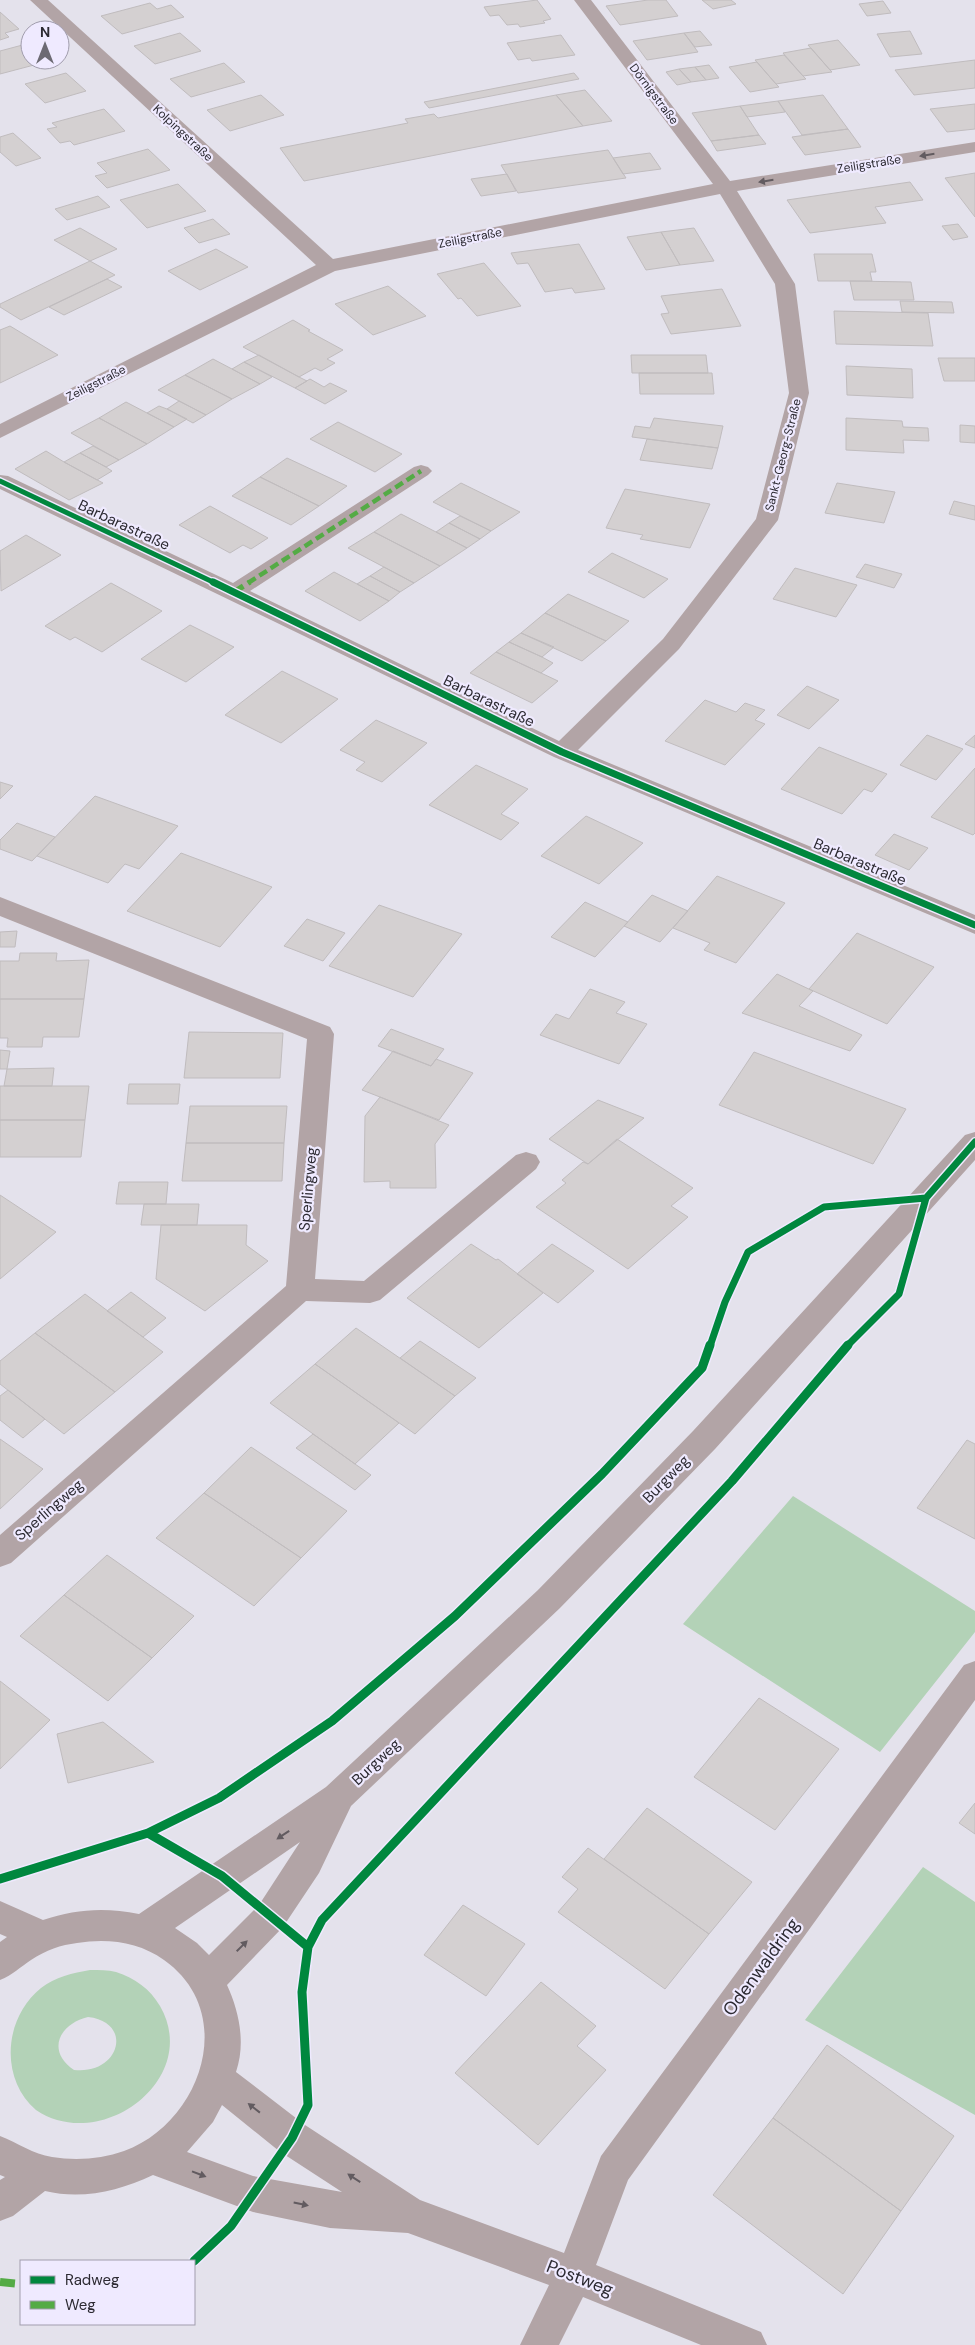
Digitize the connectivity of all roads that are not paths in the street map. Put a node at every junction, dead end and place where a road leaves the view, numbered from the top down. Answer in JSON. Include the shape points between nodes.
{"nodes":[{"id":1,"x":38,"y":0,"type":"edge"},
{"id":2,"x":582,"y":0,"type":"edge"},
{"id":3,"x":975,"y":147,"type":"edge"},
{"id":4,"x":726,"y":187,"type":"junction"},
{"id":5,"x":329,"y":266,"type":"junction"},
{"id":6,"x":0,"y":432,"type":"edge"},
{"id":7,"x":421,"y":471,"type":"dead end"},
{"id":8,"x":0,"y":481,"type":"edge"},
{"id":9,"x":234,"y":592,"type":"junction"},
{"id":10,"x":562,"y":752,"type":"junction"},
{"id":11,"x":0,"y":906,"type":"edge"},
{"id":12,"x":975,"y":925,"type":"edge"},
{"id":13,"x":975,"y":1142,"type":"edge"},
{"id":14,"x":526,"y":1162,"type":"dead end"},
{"id":15,"x":300,"y":1290,"type":"junction"},
{"id":16,"x":0,"y":1554,"type":"edge"},
{"id":17,"x":975,"y":1675,"type":"edge"},
{"id":18,"x":338,"y":1797,"type":"junction"},
{"id":19,"x":0,"y":1917,"type":"edge"},
{"id":20,"x":144,"y":1930,"type":"junction"},
{"id":21,"x":40,"y":1936,"type":"junction"},
{"id":22,"x":0,"y":1964,"type":"edge"},
{"id":23,"x":207,"y":1981,"type":"junction"},
{"id":24,"x":216,"y":2078,"type":"junction"},
{"id":25,"x":0,"y":2154,"type":"edge"},
{"id":26,"x":153,"y":2156,"type":"junction"},
{"id":27,"x":39,"y":2173,"type":"junction"},
{"id":28,"x":0,"y":2203,"type":"edge"},
{"id":29,"x":410,"y":2215,"type":"junction"},
{"id":30,"x":574,"y":2275,"type":"junction"},
{"id":31,"x":540,"y":2345,"type":"edge"},
{"id":32,"x":748,"y":2345,"type":"edge"}],
"edges":[{"from":1,"to":5,"type":"street","name":"Kolpingstraße"},
{"from":2,"to":4,"type":"street","name":"Dörnigstraße"},
{"from":3,"to":4,"type":"street","name":"Zeiligstraße","one_way":true},
{"from":4,"to":5,"type":"street","name":"Zeiligstraße"},
{"from":4,"to":10,"type":"street","name":"Sankt-Georg-Straße","via":[[785,284],[798,384],[799,393],[767,520],[671,644]]},
{"from":5,"to":6,"type":"street","name":"Zeiligstraße"},
{"from":7,"to":9,"type":"street"},
{"from":8,"to":9,"type":"street","name":"Barbarastraße"},
{"from":9,"to":10,"type":"street","name":"Barbarastraße"},
{"from":10,"to":12,"type":"street","name":"Barbarastraße"},
{"from":11,"to":15,"type":"street","name":"Sperlingweg","via":[[321,1034]]},
{"from":13,"to":18,"type":"street","name":"Burgweg","via":[[704,1440],[549,1599]]},
{"from":14,"to":15,"type":"street","via":[[370,1292]]},
{"from":15,"to":16,"type":"street","name":"Sperlingweg"},
{"from":17,"to":30,"type":"street","name":"Odenwaldring","via":[[614,2168]]},
{"from":18,"to":20,"type":"street","name":"Burgweg","one_way":true},
{"from":23,"to":18,"type":"street","name":"Burgweg","one_way":true,"via":[[271,1916],[307,1862]]},
{"from":19,"to":21,"type":"street"},
{"from":20,"to":21,"type":"street","via":[[110,1924],[74,1926]]},
{"from":20,"to":23,"type":"street","via":[[169,1942],[191,1959]]},
{"from":21,"to":22,"type":"street"},
{"from":23,"to":24,"type":"street","via":[[220,2011],[223,2044]]},
{"from":24,"to":26,"type":"street","via":[[196,2115],[180,2135]]},
{"from":29,"to":24,"type":"street","name":"Postweg","one_way":true,"via":[[292,2138]]},
{"from":25,"to":27,"type":"street"},
{"from":26,"to":27,"type":"street","via":[[116,2172],[77,2178]]},
{"from":26,"to":29,"type":"street","name":"Postweg","one_way":true,"via":[[253,2194],[330,2210]]},
{"from":27,"to":28,"type":"street"},
{"from":29,"to":30,"type":"street","name":"Postweg"},
{"from":30,"to":31,"type":"street","name":"Odenwaldring"},
{"from":30,"to":32,"type":"street","name":"Postweg"}]}
